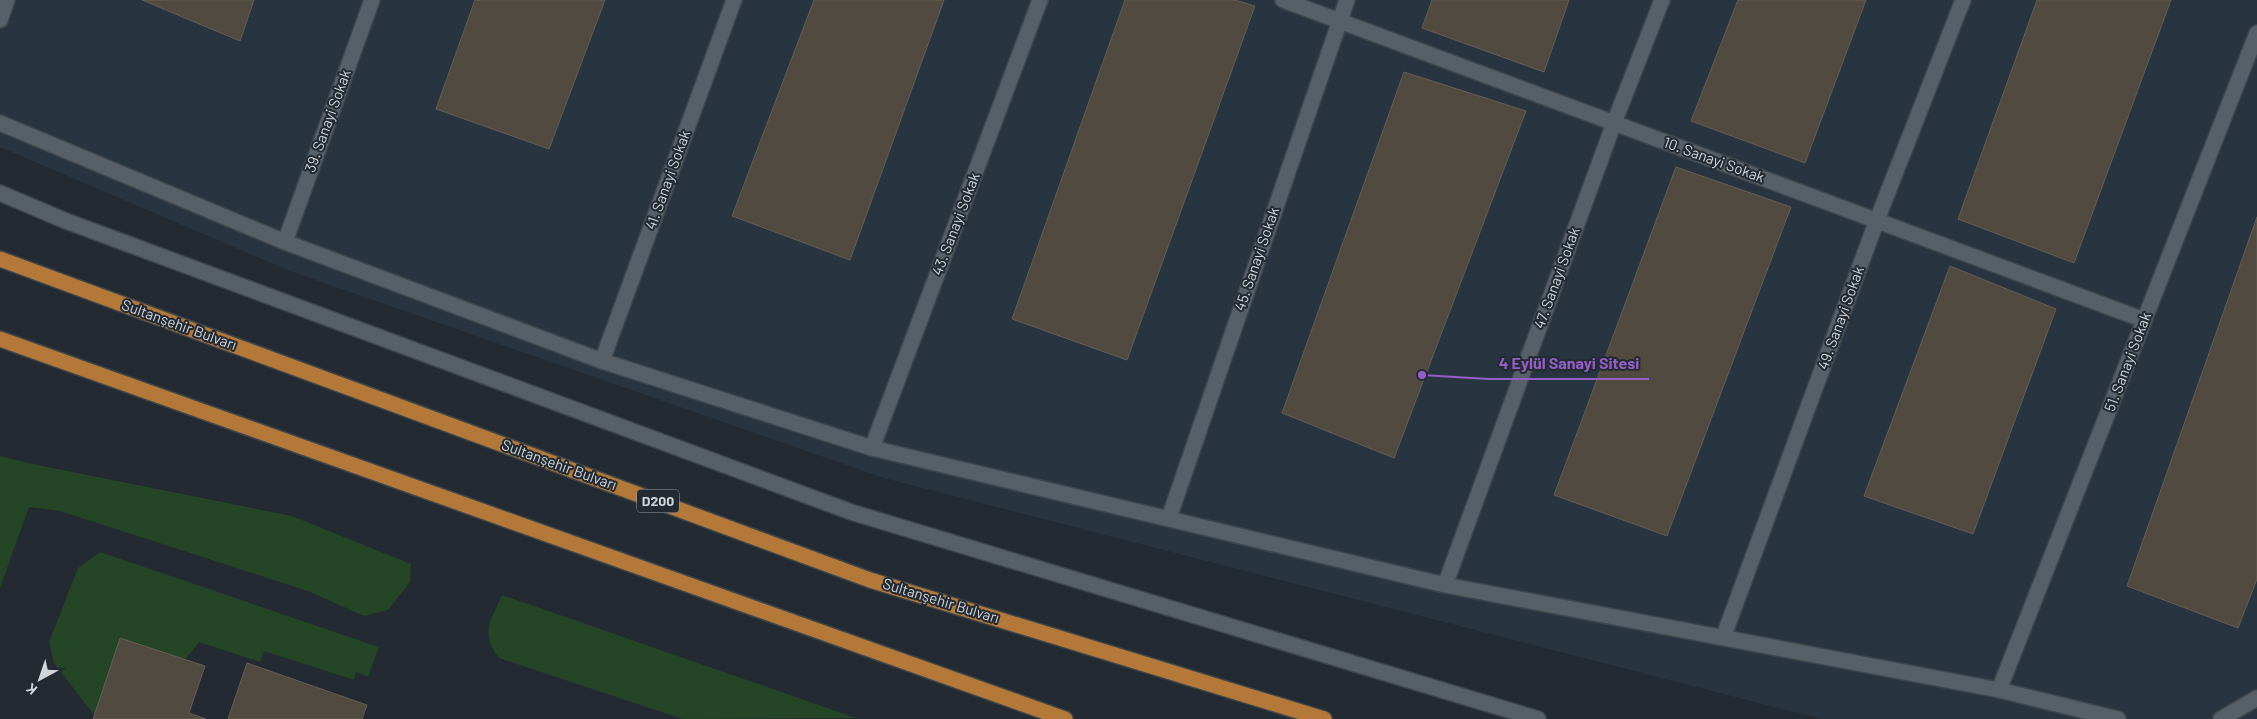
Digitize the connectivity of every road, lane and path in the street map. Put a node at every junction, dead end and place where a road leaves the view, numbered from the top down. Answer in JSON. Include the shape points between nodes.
{"nodes":[{"id":1,"x":8,"y":0,"type":"edge"},
{"id":2,"x":372,"y":0,"type":"edge"},
{"id":3,"x":734,"y":0,"type":"edge"},
{"id":4,"x":1040,"y":0,"type":"edge"},
{"id":5,"x":1283,"y":0,"type":"edge"},
{"id":6,"x":1347,"y":0,"type":"edge"},
{"id":7,"x":1662,"y":0,"type":"edge"},
{"id":8,"x":1963,"y":0,"type":"edge"},
{"id":9,"x":0,"y":20,"type":"edge"},
{"id":10,"x":1339,"y":20,"type":"junction"},
{"id":11,"x":2257,"y":33,"type":"edge"},
{"id":12,"x":1614,"y":123,"type":"junction"},
{"id":13,"x":0,"y":124,"type":"edge"},
{"id":14,"x":0,"y":193,"type":"edge"},
{"id":15,"x":1877,"y":220,"type":"junction"},
{"id":16,"x":285,"y":242,"type":"junction"},
{"id":17,"x":0,"y":259,"type":"edge"},
{"id":18,"x":2144,"y":320,"type":"junction"},
{"id":19,"x":0,"y":339,"type":"edge"},
{"id":20,"x":602,"y":361,"type":"junction"},
{"id":21,"x":872,"y":448,"type":"junction"},
{"id":22,"x":1169,"y":518,"type":"junction"},
{"id":23,"x":1444,"y":585,"type":"junction"},
{"id":24,"x":1723,"y":638,"type":"junction"},
{"id":25,"x":1999,"y":690,"type":"junction"},
{"id":26,"x":2257,"y":698,"type":"edge"},
{"id":27,"x":1066,"y":719,"type":"edge"},
{"id":28,"x":1324,"y":719,"type":"edge"},
{"id":29,"x":1538,"y":719,"type":"edge"},
{"id":30,"x":2118,"y":719,"type":"edge"},
{"id":31,"x":2221,"y":719,"type":"edge"}],
"edges":[{"from":1,"to":9,"type":"street"},
{"from":2,"to":16,"type":"street","name":"39. Sanayi Sokak"},
{"from":3,"to":20,"type":"street","name":"41. Sanayi Sokak"},
{"from":4,"to":21,"type":"street","name":"43. Sanayi Sokak"},
{"from":5,"to":10,"type":"street","name":"10. Sanayi Sokak"},
{"from":6,"to":10,"type":"street","name":"45. Sanayi Sokak"},
{"from":7,"to":12,"type":"street","name":"47. Sanayi Sokak"},
{"from":8,"to":15,"type":"street","name":"49. Sanayi Sokak"},
{"from":10,"to":12,"type":"street","name":"10. Sanayi Sokak"},
{"from":10,"to":22,"type":"street","name":"45. Sanayi Sokak"},
{"from":11,"to":18,"type":"street","name":"51. Sanayi Sokak"},
{"from":12,"to":15,"type":"street","name":"10. Sanayi Sokak"},
{"from":12,"to":23,"type":"street","name":"47. Sanayi Sokak"},
{"from":13,"to":16,"type":"street"},
{"from":14,"to":29,"type":"street","via":[[66,221],[851,512]]},
{"from":15,"to":18,"type":"street","name":"10. Sanayi Sokak"},
{"from":15,"to":24,"type":"street","name":"49. Sanayi Sokak"},
{"from":16,"to":20,"type":"street"},
{"from":17,"to":28,"type":"highway","name":"Sultanşehir Bulvarı","number":"D200","via":[[870,580]]},
{"from":18,"to":25,"type":"street","name":"51. Sanayi Sokak"},
{"from":19,"to":27,"type":"highway"},
{"from":20,"to":21,"type":"street"},
{"from":21,"to":22,"type":"street"},
{"from":22,"to":23,"type":"street"},
{"from":23,"to":24,"type":"street"},
{"from":24,"to":25,"type":"street"},
{"from":25,"to":30,"type":"street"},
{"from":26,"to":31,"type":"street"}]}
